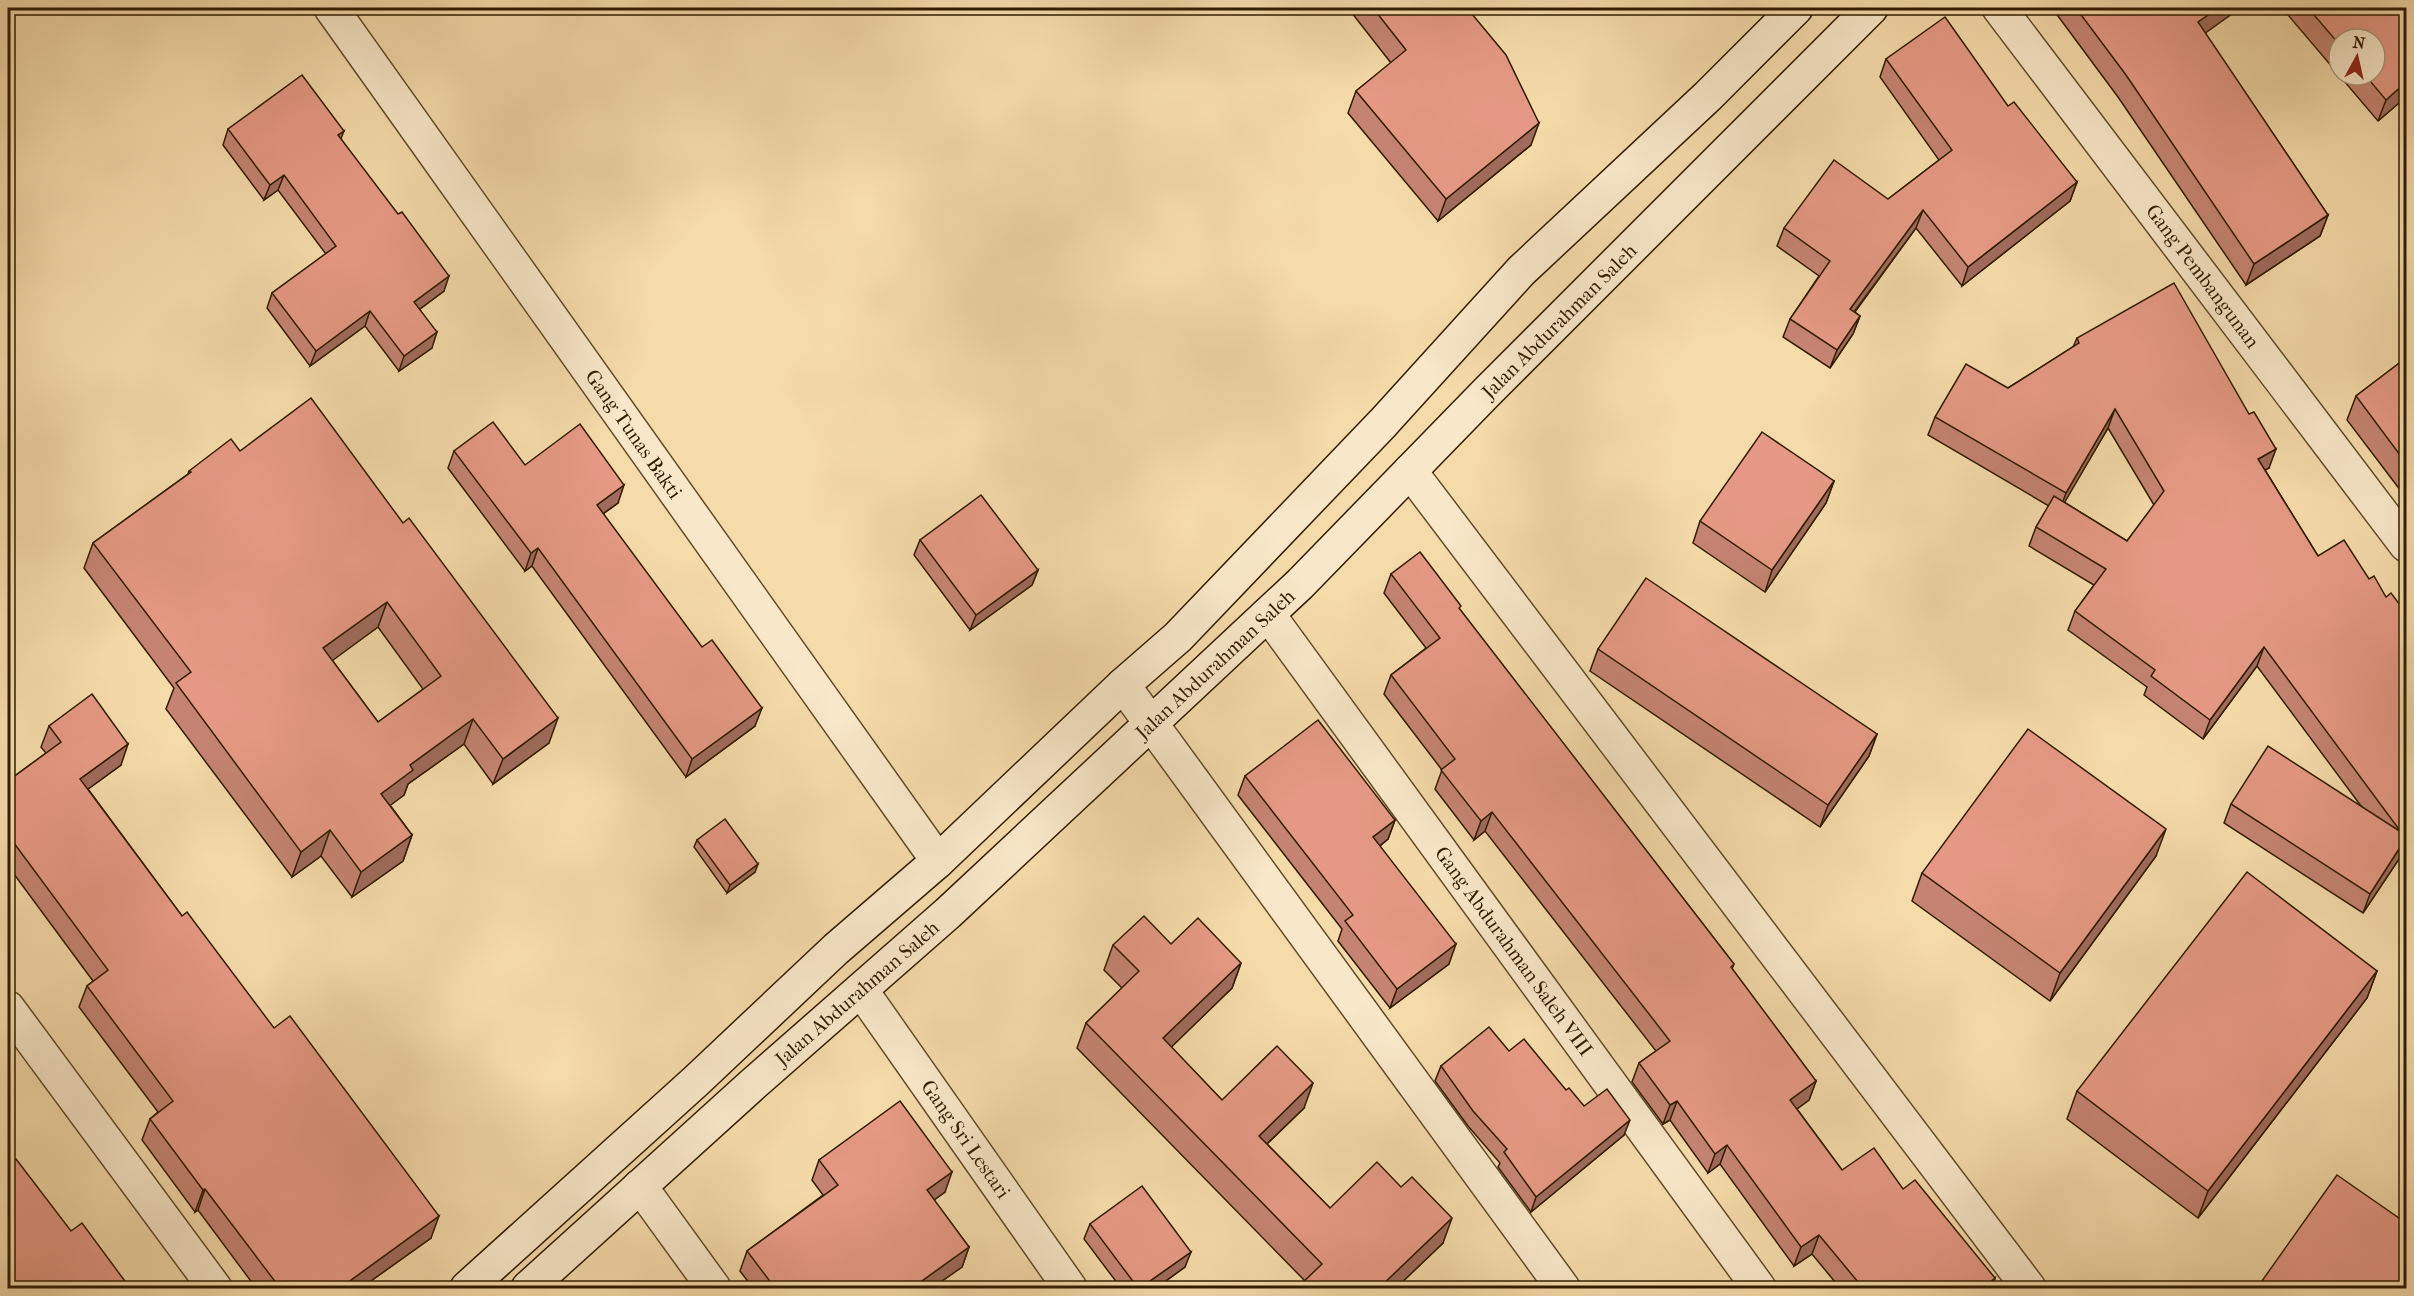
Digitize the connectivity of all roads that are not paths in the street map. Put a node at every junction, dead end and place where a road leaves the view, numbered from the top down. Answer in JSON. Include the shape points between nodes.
{"nodes":[{"id":1,"x":331,"y":8,"type":"edge"},
{"id":2,"x":1796,"y":8,"type":"edge"},
{"id":3,"x":1871,"y":8,"type":"edge"},
{"id":4,"x":1999,"y":8,"type":"edge"},
{"id":5,"x":1410,"y":471,"type":"junction"},
{"id":6,"x":2406,"y":544,"type":"edge"},
{"id":7,"x":1268,"y":614,"type":"junction"},
{"id":8,"x":1123,"y":685,"type":"junction"},
{"id":9,"x":1152,"y":723,"type":"junction"},
{"id":10,"x":938,"y":861,"type":"junction"},
{"id":11,"x":861,"y":990,"type":"junction"},
{"id":12,"x":8,"y":1008,"type":"edge"},
{"id":13,"x":640,"y":1186,"type":"junction"},
{"id":14,"x":215,"y":1288,"type":"edge"},
{"id":15,"x":467,"y":1288,"type":"edge"},
{"id":16,"x":528,"y":1288,"type":"edge"},
{"id":17,"x":714,"y":1288,"type":"edge"},
{"id":18,"x":1070,"y":1288,"type":"edge"},
{"id":19,"x":1563,"y":1288,"type":"edge"},
{"id":20,"x":1759,"y":1288,"type":"edge"},
{"id":21,"x":2029,"y":1288,"type":"edge"}],
"edges":[{"from":1,"to":10,"type":"street","name":"Gang Tunas Bakti"},
{"from":2,"to":8,"type":"street","via":[[1521,271],[1383,423],[1194,620]]},
{"from":3,"to":5,"type":"street","name":"Jalan Abdurahman Saleh"},
{"from":4,"to":6,"type":"street","name":"Gang Pembangunan"},
{"from":5,"to":7,"type":"street","name":"Jalan Abdurahman Saleh"},
{"from":5,"to":21,"type":"street"},
{"from":7,"to":9,"type":"street","name":"Jalan Abdurahman Saleh"},
{"from":7,"to":20,"type":"street","name":"Gang Abdurahman Saleh VIII"},
{"from":8,"to":9,"type":"street"},
{"from":8,"to":10,"type":"street"},
{"from":9,"to":11,"type":"street","name":"Jalan Abdurahman Saleh"},
{"from":9,"to":19,"type":"street"},
{"from":10,"to":15,"type":"street","via":[[836,949]]},
{"from":11,"to":13,"type":"street","name":"Jalan Abdurahman Saleh"},
{"from":11,"to":18,"type":"street","name":"Gang Sri Lestari"},
{"from":12,"to":14,"type":"street"},
{"from":13,"to":16,"type":"street","name":"Jalan Abdurahman Saleh"},
{"from":13,"to":17,"type":"street"}]}
